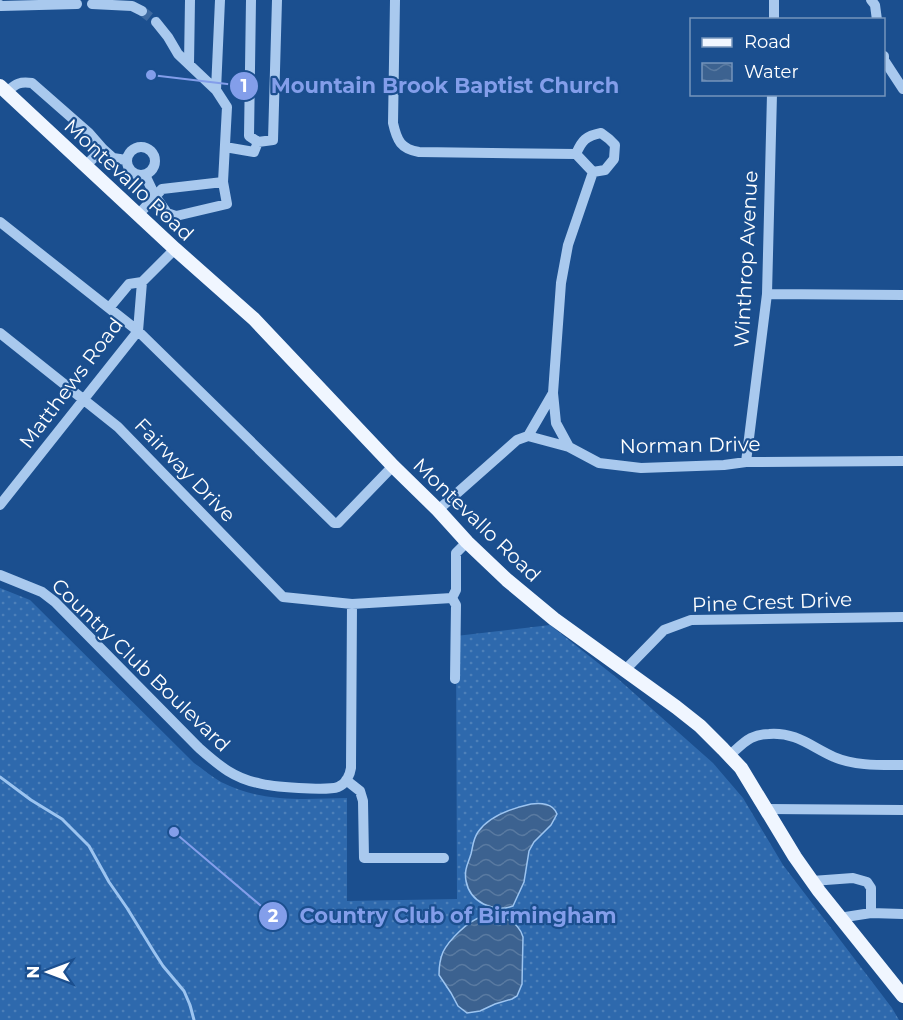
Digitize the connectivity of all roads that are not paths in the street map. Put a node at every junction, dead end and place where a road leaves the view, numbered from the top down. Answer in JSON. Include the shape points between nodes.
{"nodes":[{"id":1,"x":190,"y":0,"type":"edge"},
{"id":2,"x":220,"y":0,"type":"edge"},
{"id":3,"x":251,"y":0,"type":"edge"},
{"id":4,"x":277,"y":0,"type":"edge"},
{"id":5,"x":395,"y":0,"type":"edge"},
{"id":6,"x":774,"y":0,"type":"edge"},
{"id":7,"x":871,"y":0,"type":"edge"},
{"id":8,"x":76,"y":4,"type":"dead end"},
{"id":9,"x":92,"y":4,"type":"dead end"},
{"id":10,"x":0,"y":5,"type":"edge"},
{"id":11,"x":142,"y":11,"type":"tunnel mouth"},
{"id":12,"x":774,"y":18,"type":"edge"},
{"id":13,"x":877,"y":18,"type":"edge"},
{"id":14,"x":156,"y":22,"type":"tunnel mouth"},
{"id":15,"x":885,"y":62,"type":"edge"},
{"id":16,"x":189,"y":64,"type":"junction"},
{"id":17,"x":3,"y":89,"type":"edge"},
{"id":18,"x":903,"y":89,"type":"edge"},
{"id":19,"x":216,"y":90,"type":"junction"},
{"id":20,"x":772,"y":96,"type":"edge"},
{"id":21,"x":254,"y":139,"type":"junction"},
{"id":22,"x":225,"y":147,"type":"junction"},
{"id":23,"x":103,"y":149,"type":"junction"},
{"id":24,"x":576,"y":154,"type":"junction"},
{"id":25,"x":126,"y":160,"type":"junction"},
{"id":26,"x":86,"y":166,"type":"junction"},
{"id":27,"x":592,"y":172,"type":"junction"},
{"id":28,"x":145,"y":175,"type":"junction"},
{"id":29,"x":224,"y":182,"type":"junction"},
{"id":30,"x":158,"y":192,"type":"junction"},
{"id":31,"x":138,"y":215,"type":"junction"},
{"id":32,"x":0,"y":222,"type":"edge"},
{"id":33,"x":175,"y":249,"type":"junction"},
{"id":34,"x":142,"y":282,"type":"junction"},
{"id":35,"x":767,"y":294,"type":"junction"},
{"id":36,"x":903,"y":296,"type":"edge"},
{"id":37,"x":109,"y":308,"type":"junction"},
{"id":38,"x":138,"y":331,"type":"junction"},
{"id":39,"x":0,"y":333,"type":"edge"},
{"id":40,"x":553,"y":393,"type":"junction"},
{"id":41,"x":83,"y":400,"type":"junction"},
{"id":42,"x":528,"y":436,"type":"junction"},
{"id":43,"x":568,"y":447,"type":"junction"},
{"id":44,"x":903,"y":461,"type":"edge"},
{"id":45,"x":746,"y":462,"type":"junction"},
{"id":46,"x":393,"y":466,"type":"junction"},
{"id":47,"x":0,"y":506,"type":"edge"},
{"id":48,"x":438,"y":510,"type":"junction"},
{"id":49,"x":467,"y":542,"type":"junction"},
{"id":50,"x":0,"y":574,"type":"edge"},
{"id":51,"x":452,"y":598,"type":"junction"},
{"id":52,"x":352,"y":604,"type":"junction"},
{"id":53,"x":903,"y":617,"type":"edge"},
{"id":54,"x":625,"y":670,"type":"junction"},
{"id":55,"x":455,"y":679,"type":"dead end"},
{"id":56,"x":729,"y":756,"type":"junction"},
{"id":57,"x":903,"y":765,"type":"edge"},
{"id":58,"x":346,"y":780,"type":"junction"},
{"id":59,"x":767,"y":809,"type":"junction"},
{"id":60,"x":903,"y":810,"type":"edge"},
{"id":61,"x":444,"y":858,"type":"dead end"},
{"id":62,"x":812,"y":881,"type":"junction"},
{"id":63,"x":871,"y":913,"type":"junction"},
{"id":64,"x":903,"y":914,"type":"edge"},
{"id":65,"x":839,"y":918,"type":"junction"},
{"id":66,"x":903,"y":996,"type":"edge"}],
"edges":[{"from":1,"to":16,"type":"street"},
{"from":2,"to":19,"type":"street"},
{"from":3,"to":21,"type":"street"},
{"from":4,"to":21,"type":"street","via":[[273,140]]},
{"from":5,"to":24,"type":"street","via":[[393,123],[396,136],[408,150]]},
{"from":6,"to":12,"type":"street"},
{"from":7,"to":13,"type":"street"},
{"from":8,"to":10,"type":"street"},
{"from":9,"to":11,"type":"street","via":[[132,6]]},
{"from":14,"to":16,"type":"street"},
{"from":15,"to":18,"type":"street"},
{"from":16,"to":19,"type":"street"},
{"from":17,"to":23,"type":"street","via":[[22,81],[32,83]]},
{"from":17,"to":26,"type":"main road","name":"Montevallo Road"},
{"from":19,"to":22,"type":"street","via":[[227,107]]},
{"from":20,"to":35,"type":"street","name":"Winthrop Avenue"},
{"from":21,"to":22,"type":"street","via":[[254,152]]},
{"from":22,"to":29,"type":"street"},
{"from":23,"to":25,"type":"street","via":[[113,158]]},
{"from":23,"to":26,"type":"street"},
{"from":24,"to":27,"type":"street"},
{"from":24,"to":27,"type":"street","via":[[591,135],[601,133],[609,139],[615,146],[614,159],[605,170]]},
{"from":25,"to":28,"type":"street","via":[[132,172]]},
{"from":25,"to":28,"type":"street","via":[[133,148],[147,148],[154,155],[155,164]]},
{"from":26,"to":31,"type":"main road","name":"Montevallo Road"},
{"from":27,"to":40,"type":"street","via":[[568,245],[561,283]]},
{"from":28,"to":30,"type":"street"},
{"from":29,"to":30,"type":"street"},
{"from":29,"to":30,"type":"street","via":[[227,204],[176,216],[167,213]]},
{"from":30,"to":31,"type":"street"},
{"from":31,"to":33,"type":"main road","name":"Montevallo Road"},
{"from":32,"to":37,"type":"street"},
{"from":33,"to":34,"type":"street"},
{"from":33,"to":46,"type":"main road","name":"Montevallo Road","via":[[254,319]]},
{"from":34,"to":37,"type":"street","via":[[129,284]]},
{"from":34,"to":38,"type":"street","name":"Matthews Road"},
{"from":35,"to":36,"type":"street"},
{"from":35,"to":45,"type":"street","name":"Winthrop Avenue"},
{"from":37,"to":38,"type":"street"},
{"from":38,"to":41,"type":"street","name":"Matthews Road"},
{"from":38,"to":46,"type":"street","via":[[334,523]]},
{"from":39,"to":41,"type":"street","name":"Fairway Drive"},
{"from":40,"to":42,"type":"street"},
{"from":40,"to":43,"type":"street","via":[[556,423]]},
{"from":41,"to":47,"type":"street","name":"Matthews Road"},
{"from":41,"to":52,"type":"street","name":"Fairway Drive","via":[[118,427],[283,597]]},
{"from":42,"to":43,"type":"street","name":"Norman Drive"},
{"from":42,"to":48,"type":"street","via":[[517,440]]},
{"from":43,"to":45,"type":"street","name":"Norman Drive","via":[[599,463],[642,468]]},
{"from":44,"to":45,"type":"street","name":"Norman Drive"},
{"from":46,"to":48,"type":"main road","name":"Montevallo Road"},
{"from":48,"to":49,"type":"main road","name":"Montevallo Road"},
{"from":49,"to":51,"type":"street","via":[[456,553],[456,590]]},
{"from":49,"to":54,"type":"main road","name":"Montevallo Road","via":[[554,619]]},
{"from":50,"to":58,"type":"street","name":"Country Club Boulevard","via":[[42,592],[55,602],[198,747],[228,771],[257,783],[283,787],[338,787]]},
{"from":51,"to":52,"type":"street"},
{"from":51,"to":55,"type":"street","via":[[456,605]]},
{"from":52,"to":58,"type":"street","via":[[351,768]]},
{"from":53,"to":54,"type":"street","name":"Pine Crest Drive","via":[[692,620],[664,630]]},
{"from":54,"to":56,"type":"main road","name":"Montevallo Road","via":[[700,726]]},
{"from":56,"to":57,"type":"street","via":[[751,738],[776,734],[804,740],[848,762]]},
{"from":56,"to":59,"type":"main road","name":"Montevallo Road"},
{"from":58,"to":61,"type":"street","via":[[360,791],[363,801],[364,858]]},
{"from":59,"to":60,"type":"street"},
{"from":59,"to":62,"type":"main road","name":"Montevallo Road"},
{"from":62,"to":63,"type":"street","via":[[853,878],[867,882],[871,888]]},
{"from":62,"to":65,"type":"main road","name":"Montevallo Road"},
{"from":63,"to":64,"type":"street"},
{"from":63,"to":65,"type":"street"},
{"from":65,"to":66,"type":"main road","name":"Montevallo Road"}]}
